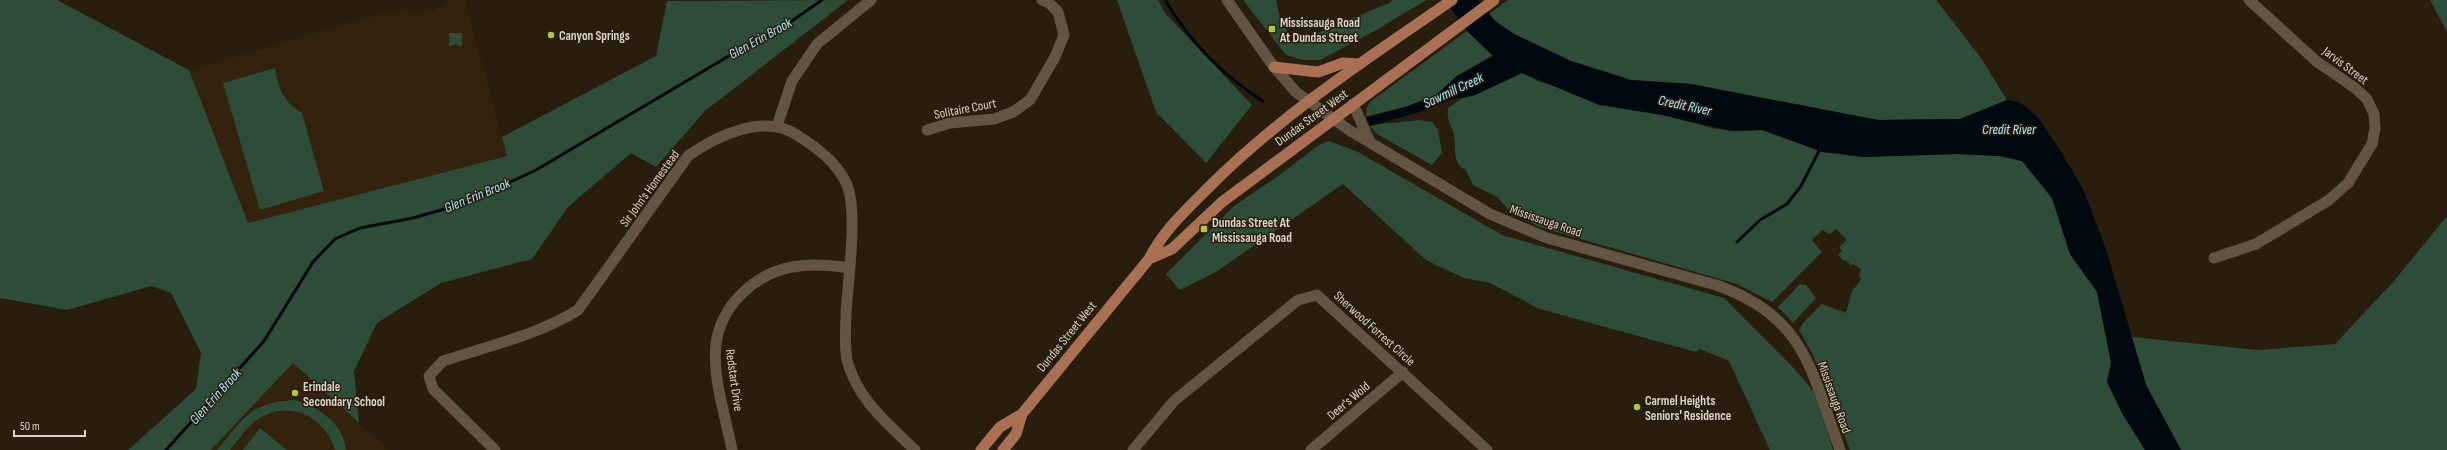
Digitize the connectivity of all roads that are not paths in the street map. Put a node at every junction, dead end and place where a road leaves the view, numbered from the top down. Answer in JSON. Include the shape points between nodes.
{"nodes":[{"id":1,"x":871,"y":0,"type":"edge"},
{"id":2,"x":1042,"y":0,"type":"edge"},
{"id":3,"x":1227,"y":0,"type":"edge"},
{"id":4,"x":1452,"y":0,"type":"edge"},
{"id":5,"x":1494,"y":0,"type":"edge"},
{"id":6,"x":2249,"y":0,"type":"edge"},
{"id":7,"x":1359,"y":64,"type":"junction"},
{"id":8,"x":1274,"y":67,"type":"junction"},
{"id":9,"x":1308,"y":101,"type":"junction"},
{"id":10,"x":1353,"y":104,"type":"junction"},
{"id":11,"x":1333,"y":118,"type":"junction"},
{"id":12,"x":777,"y":126,"type":"junction"},
{"id":13,"x":927,"y":130,"type":"dead end"},
{"id":14,"x":1370,"y":142,"type":"junction"},
{"id":15,"x":2214,"y":258,"type":"dead end"},
{"id":16,"x":1149,"y":259,"type":"junction"},
{"id":17,"x":850,"y":268,"type":"junction"},
{"id":18,"x":1403,"y":372,"type":"junction"},
{"id":19,"x":1022,"y":414,"type":"junction"},
{"id":20,"x":495,"y":450,"type":"edge"},
{"id":21,"x":732,"y":450,"type":"edge"},
{"id":22,"x":915,"y":450,"type":"edge"},
{"id":23,"x":981,"y":450,"type":"edge"},
{"id":24,"x":1003,"y":450,"type":"edge"},
{"id":25,"x":1133,"y":450,"type":"edge"},
{"id":26,"x":1311,"y":450,"type":"edge"},
{"id":27,"x":1487,"y":450,"type":"edge"},
{"id":28,"x":1840,"y":450,"type":"edge"}],
"edges":[{"from":1,"to":12,"type":"street","via":[[817,44],[792,81]]},
{"from":2,"to":13,"type":"street","name":"Solitaire Court","via":[[1058,12],[1064,35],[1055,57],[1030,100],[1013,112],[994,118],[950,123]]},
{"from":3,"to":8,"type":"street","name":"Mississauga Road"},
{"from":4,"to":7,"type":"main road","name":"Dundas Street West"},
{"from":5,"to":10,"type":"main road","name":"Dundas Street West"},
{"from":6,"to":15,"type":"street","name":"Jarvis Street","via":[[2316,61],[2367,99],[2374,114],[2375,128],[2372,144],[2348,183],[2329,200],[2256,244]]},
{"from":7,"to":8,"type":"main road","via":[[1342,63],[1318,72]]},
{"from":7,"to":9,"type":"main road","name":"Dundas Street West"},
{"from":8,"to":9,"type":"street","name":"Mississauga Road","via":[[1286,82]]},
{"from":9,"to":11,"type":"street","name":"Mississauga Road"},
{"from":9,"to":16,"type":"main road","name":"Dundas Street West","via":[[1256,143],[1199,197],[1159,240]]},
{"from":10,"to":11,"type":"main road","name":"Dundas Street West"},
{"from":10,"to":14,"type":"street"},
{"from":11,"to":14,"type":"street","name":"Mississauga Road"},
{"from":11,"to":16,"type":"main road","name":"Dundas Street West","via":[[1222,202],[1172,249]]},
{"from":12,"to":17,"type":"street","name":"Sir John's Homestead","via":[[791,131],[824,153],[847,186],[851,216]]},
{"from":12,"to":20,"type":"street","name":"Sir John's Homestead","via":[[728,133],[688,156],[578,310],[538,330],[443,361],[434,368],[428,376],[433,389]]},
{"from":14,"to":28,"type":"street","name":"Mississauga Road","via":[[1490,214],[1520,228],[1749,297],[1778,320],[1804,353]]},
{"from":16,"to":19,"type":"main road","name":"Dundas Street West"},
{"from":17,"to":21,"type":"street","name":"Redstart Drive","via":[[819,264],[792,267],[770,275],[747,287],[721,323],[716,345],[717,372]]},
{"from":17,"to":22,"type":"street","name":"Sir John's Homestead","via":[[845,338],[847,359],[856,387],[875,411]]},
{"from":18,"to":25,"type":"street","name":"Sherwood Forrest Circle","via":[[1325,301],[1317,295],[1308,296],[1298,300],[1174,401]]},
{"from":18,"to":26,"type":"street","name":"Deer's Wold"},
{"from":18,"to":27,"type":"street","name":"Sherwood Forrest Circle"},
{"from":19,"to":23,"type":"main road","name":"Dundas Street West","via":[[1000,427]]},
{"from":19,"to":24,"type":"main road","name":"Dundas Street West","via":[[1016,434]]}]}
